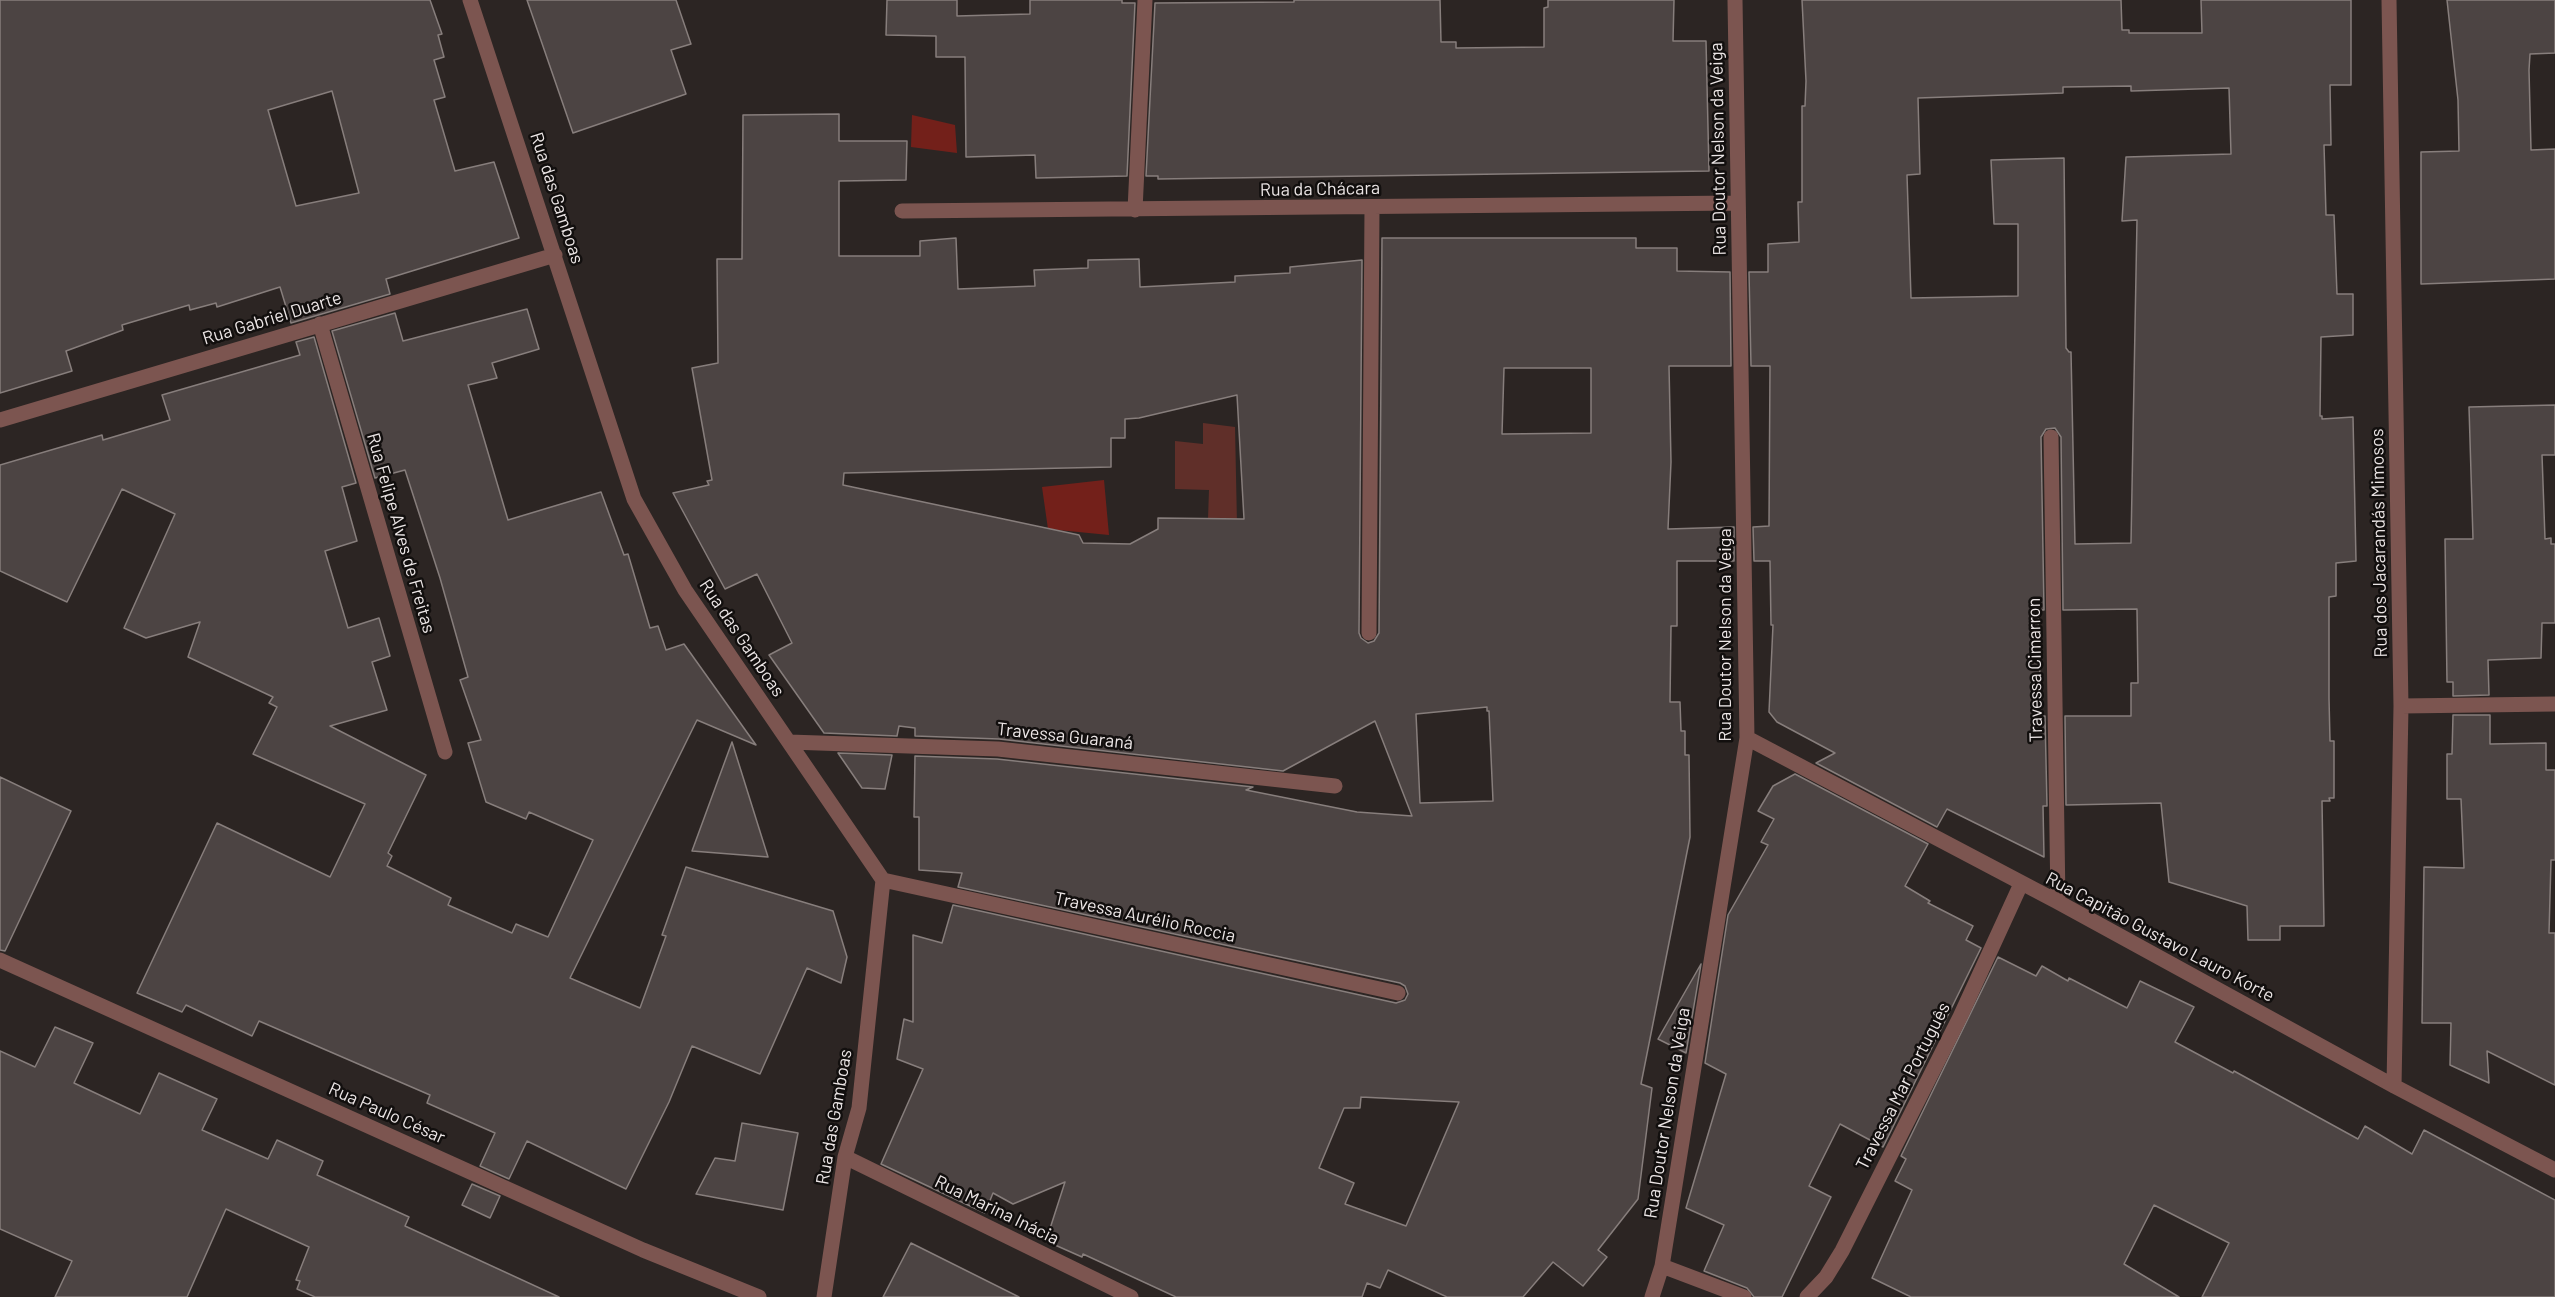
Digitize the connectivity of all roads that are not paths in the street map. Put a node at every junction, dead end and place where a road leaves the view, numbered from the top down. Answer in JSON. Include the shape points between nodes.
{"nodes":[{"id":1,"x":470,"y":0,"type":"edge"},
{"id":2,"x":1145,"y":0,"type":"edge"},
{"id":3,"x":1735,"y":0,"type":"edge"},
{"id":4,"x":2389,"y":0,"type":"edge"},
{"id":5,"x":1738,"y":203,"type":"junction"},
{"id":6,"x":1372,"y":208,"type":"junction"},
{"id":7,"x":1135,"y":210,"type":"junction"},
{"id":8,"x":902,"y":211,"type":"dead end"},
{"id":9,"x":555,"y":255,"type":"junction"},
{"id":10,"x":320,"y":324,"type":"junction"},
{"id":11,"x":0,"y":420,"type":"edge"},
{"id":12,"x":2050,"y":437,"type":"dead end"},
{"id":13,"x":1368,"y":633,"type":"dead end"},
{"id":14,"x":2555,"y":704,"type":"edge"},
{"id":15,"x":2401,"y":706,"type":"junction"},
{"id":16,"x":1747,"y":738,"type":"junction"},
{"id":17,"x":789,"y":742,"type":"junction"},
{"id":18,"x":445,"y":752,"type":"dead end"},
{"id":19,"x":1335,"y":786,"type":"dead end"},
{"id":20,"x":883,"y":880,"type":"junction"},
{"id":21,"x":2021,"y":884,"type":"junction"},
{"id":22,"x":2058,"y":902,"type":"junction"},
{"id":23,"x":0,"y":960,"type":"edge"},
{"id":24,"x":1398,"y":993,"type":"dead end"},
{"id":25,"x":2394,"y":1086,"type":"junction"},
{"id":26,"x":845,"y":1157,"type":"junction"},
{"id":27,"x":2555,"y":1170,"type":"edge"},
{"id":28,"x":1662,"y":1266,"type":"junction"},
{"id":29,"x":759,"y":1297,"type":"edge"},
{"id":30,"x":824,"y":1297,"type":"edge"},
{"id":31,"x":1131,"y":1297,"type":"edge"},
{"id":32,"x":1652,"y":1297,"type":"edge"},
{"id":33,"x":1744,"y":1297,"type":"edge"},
{"id":34,"x":1807,"y":1297,"type":"edge"}],
"edges":[{"from":1,"to":9,"type":"street","name":"Rua das Gamboas"},
{"from":2,"to":7,"type":"street"},
{"from":3,"to":5,"type":"street","name":"Rua Doutor Nelson da Veiga"},
{"from":4,"to":15,"type":"street","name":"Rua dos Jacarandás Mimosos"},
{"from":5,"to":6,"type":"street","name":"Rua da Chácara"},
{"from":5,"to":16,"type":"street","name":"Rua Doutor Nelson da Veiga"},
{"from":6,"to":7,"type":"street","name":"Rua da Chácara"},
{"from":6,"to":13,"type":"street"},
{"from":7,"to":8,"type":"street","name":"Rua da Chácara"},
{"from":9,"to":10,"type":"street","name":"Rua Gabriel Duarte"},
{"from":9,"to":17,"type":"street","name":"Rua das Gamboas","via":[[634,499],[685,590]]},
{"from":10,"to":11,"type":"street","name":"Rua Gabriel Duarte"},
{"from":10,"to":18,"type":"street","name":"Rua Felipe Alves de Freitas"},
{"from":12,"to":22,"type":"street","name":"Travessa Cimarron"},
{"from":14,"to":15,"type":"street"},
{"from":15,"to":25,"type":"street","name":"Rua dos Jacarandás Mimosos"},
{"from":16,"to":21,"type":"street","name":"Rua Capitão Gustavo Lauro Korte"},
{"from":16,"to":28,"type":"street","name":"Rua Doutor Nelson da Veiga"},
{"from":17,"to":19,"type":"street","name":"Travessa Guaraná","via":[[998,748]]},
{"from":17,"to":20,"type":"street","name":"Rua das Gamboas"},
{"from":20,"to":24,"type":"street","name":"Travessa Aurélio Roccia"},
{"from":20,"to":26,"type":"street","name":"Rua das Gamboas","via":[[859,1108]]},
{"from":21,"to":22,"type":"street","name":"Rua Capitão Gustavo Lauro Korte"},
{"from":21,"to":34,"type":"street","name":"Travessa Mar Português","via":[[1960,1017],[1842,1251],[1826,1277]]},
{"from":22,"to":25,"type":"street","name":"Rua Capitão Gustavo Lauro Korte"},
{"from":23,"to":29,"type":"street","name":"Rua Paulo César","via":[[632,1245]]},
{"from":25,"to":27,"type":"street","name":"Rua Capitão Gustavo Lauro Korte"},
{"from":26,"to":30,"type":"street","name":"Rua das Gamboas"},
{"from":26,"to":31,"type":"street","name":"Rua Marina Inácia"},
{"from":28,"to":32,"type":"street","name":"Rua Doutor Nelson da Veiga"},
{"from":28,"to":33,"type":"street"}]}
